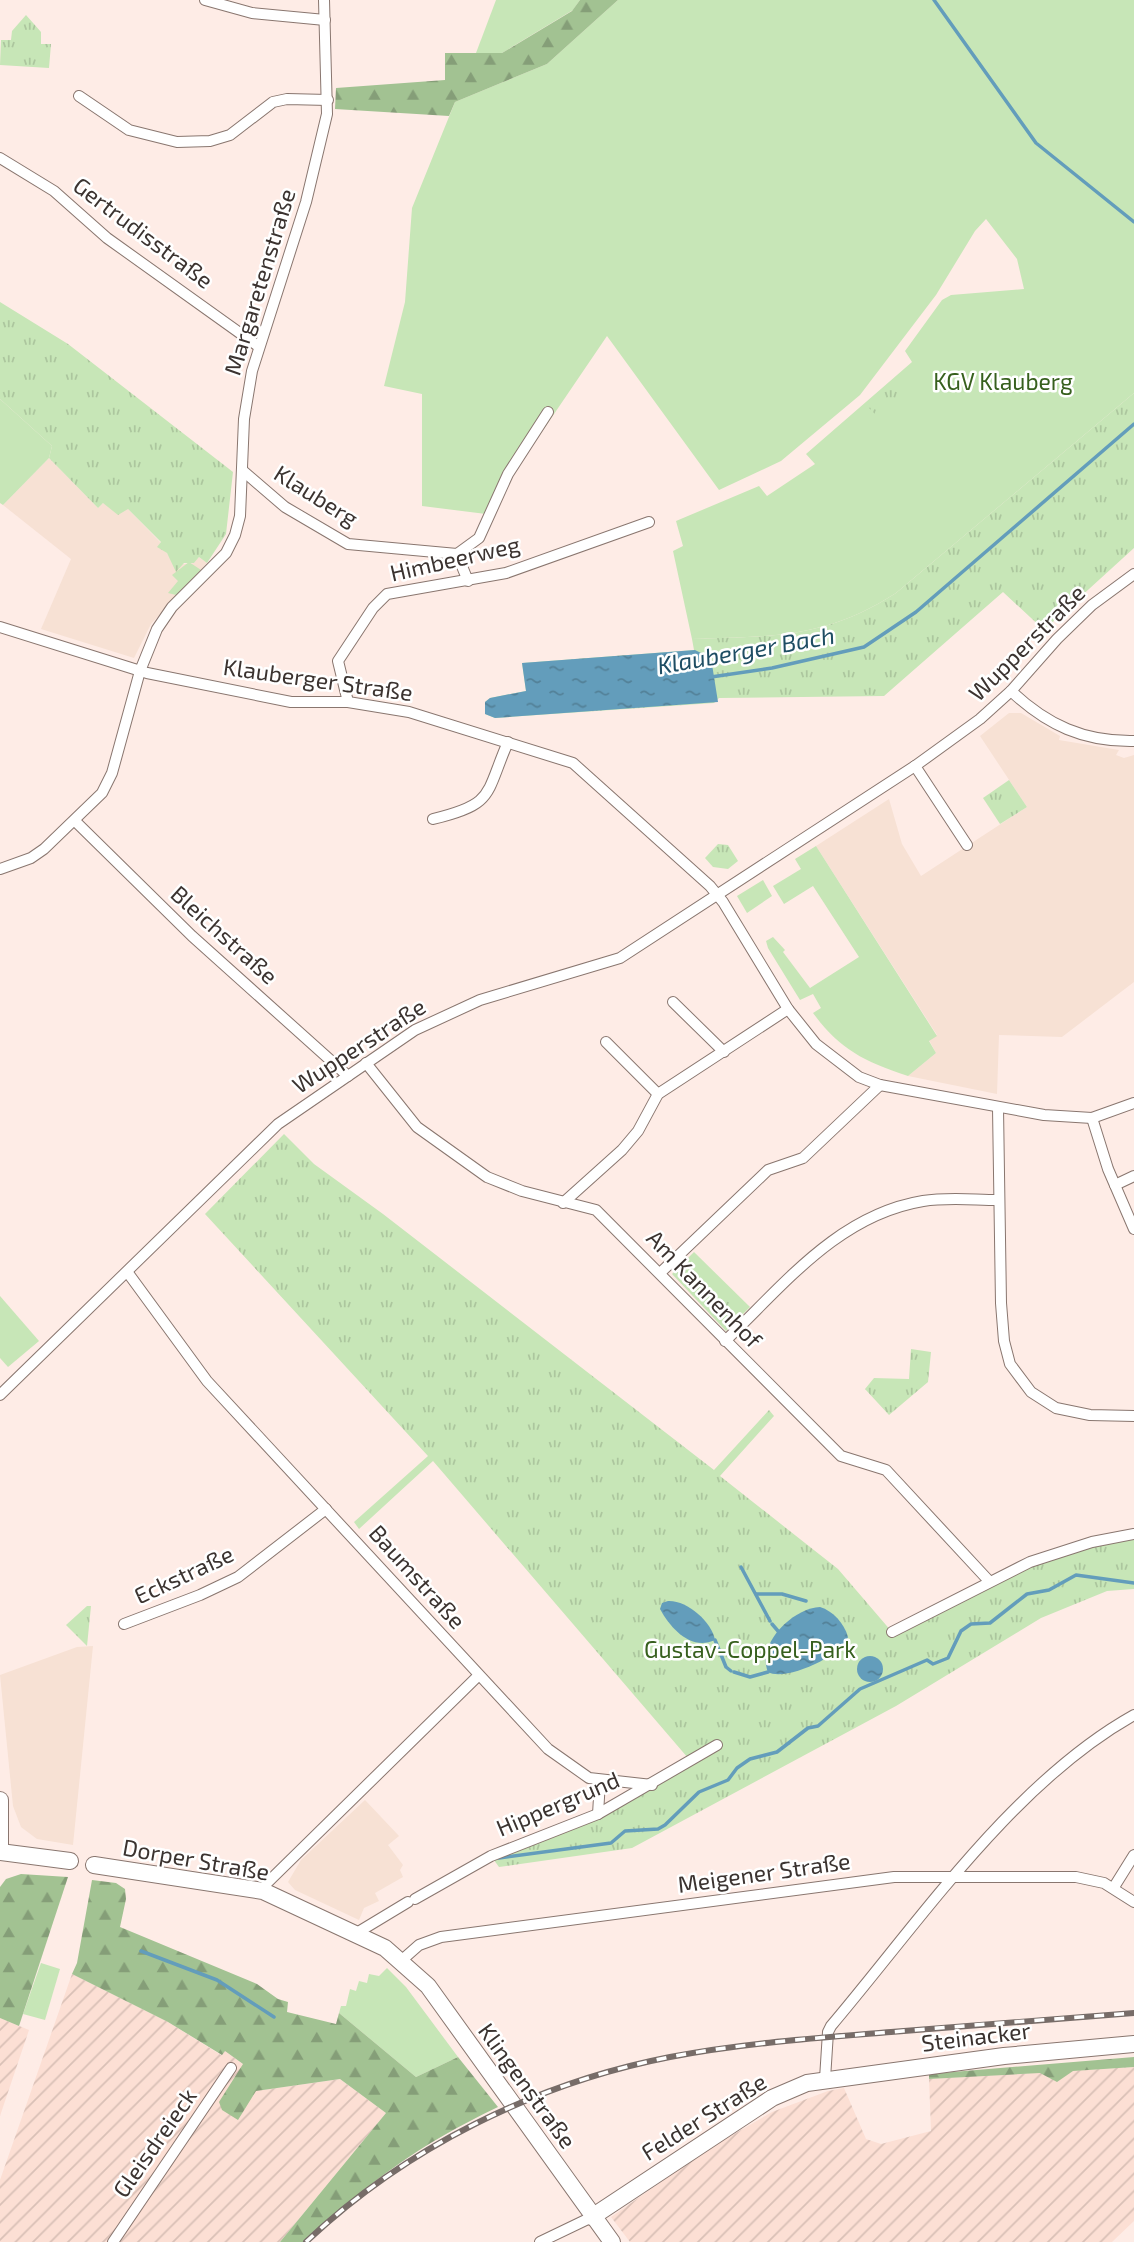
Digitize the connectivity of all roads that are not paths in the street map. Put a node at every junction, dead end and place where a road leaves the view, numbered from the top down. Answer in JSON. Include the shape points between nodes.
{"nodes":[{"id":1,"x":205,"y":0,"type":"edge"},
{"id":2,"x":324,"y":0,"type":"edge"},
{"id":3,"x":324,"y":20,"type":"junction"},
{"id":4,"x":79,"y":96,"type":"dead end"},
{"id":5,"x":328,"y":100,"type":"junction"},
{"id":6,"x":0,"y":158,"type":"edge"},
{"id":7,"x":258,"y":346,"type":"junction"},
{"id":8,"x":548,"y":412,"type":"dead end"},
{"id":9,"x":242,"y":470,"type":"junction"},
{"id":10,"x":649,"y":522,"type":"dead end"},
{"id":11,"x":457,"y":554,"type":"junction"},
{"id":12,"x":1134,"y":574,"type":"edge"},
{"id":13,"x":468,"y":581,"type":"junction"},
{"id":14,"x":0,"y":627,"type":"edge"},
{"id":15,"x":140,"y":671,"type":"junction"},
{"id":16,"x":1011,"y":691,"type":"junction"},
{"id":17,"x":348,"y":702,"type":"junction"},
{"id":18,"x":1134,"y":741,"type":"edge"},
{"id":19,"x":508,"y":742,"type":"junction"},
{"id":20,"x":915,"y":766,"type":"junction"},
{"id":21,"x":433,"y":819,"type":"dead end"},
{"id":22,"x":75,"y":821,"type":"junction"},
{"id":23,"x":967,"y":845,"type":"dead end"},
{"id":24,"x":0,"y":869,"type":"edge"},
{"id":25,"x":717,"y":894,"type":"junction"},
{"id":26,"x":673,"y":1002,"type":"dead end"},
{"id":27,"x":788,"y":1009,"type":"junction"},
{"id":28,"x":606,"y":1042,"type":"dead end"},
{"id":29,"x":724,"y":1052,"type":"junction"},
{"id":30,"x":366,"y":1063,"type":"junction"},
{"id":31,"x":348,"y":1076,"type":"junction"},
{"id":32,"x":880,"y":1085,"type":"junction"},
{"id":33,"x":658,"y":1094,"type":"junction"},
{"id":34,"x":1134,"y":1103,"type":"edge"},
{"id":35,"x":998,"y":1108,"type":"junction"},
{"id":36,"x":1093,"y":1118,"type":"junction"},
{"id":37,"x":1134,"y":1176,"type":"edge"},
{"id":38,"x":1115,"y":1185,"type":"junction"},
{"id":39,"x":998,"y":1200,"type":"junction"},
{"id":40,"x":563,"y":1203,"type":"junction"},
{"id":41,"x":1134,"y":1229,"type":"edge"},
{"id":42,"x":128,"y":1273,"type":"junction"},
{"id":43,"x":660,"y":1273,"type":"junction"},
{"id":44,"x":725,"y":1342,"type":"junction"},
{"id":45,"x":0,"y":1395,"type":"edge"},
{"id":46,"x":1134,"y":1416,"type":"edge"},
{"id":47,"x":326,"y":1509,"type":"junction"},
{"id":48,"x":1134,"y":1534,"type":"edge"},
{"id":49,"x":989,"y":1581,"type":"junction"},
{"id":50,"x":124,"y":1624,"type":"dead end"},
{"id":51,"x":892,"y":1632,"type":"dead end"},
{"id":52,"x":478,"y":1676,"type":"junction"},
{"id":53,"x":1134,"y":1715,"type":"edge"},
{"id":54,"x":717,"y":1745,"type":"dead end"},
{"id":55,"x":600,"y":1780,"type":"junction"},
{"id":56,"x":652,"y":1785,"type":"junction"},
{"id":57,"x":0,"y":1800,"type":"edge"},
{"id":58,"x":598,"y":1814,"type":"junction"},
{"id":59,"x":0,"y":1846,"type":"edge"},
{"id":60,"x":0,"y":1852,"type":"edge"},
{"id":61,"x":1134,"y":1855,"type":"edge"},
{"id":62,"x":70,"y":1861,"type":"dead end"},
{"id":63,"x":94,"y":1865,"type":"dead end"},
{"id":64,"x":957,"y":1875,"type":"junction"},
{"id":65,"x":1114,"y":1887,"type":"junction"},
{"id":66,"x":263,"y":1891,"type":"junction"},
{"id":67,"x":1134,"y":1902,"type":"edge"},
{"id":68,"x":355,"y":1934,"type":"junction"},
{"id":69,"x":402,"y":1960,"type":"junction"},
{"id":70,"x":1134,"y":2044,"type":"edge"},
{"id":71,"x":231,"y":2067,"type":"dead end"},
{"id":72,"x":825,"y":2079,"type":"junction"},
{"id":73,"x":592,"y":2217,"type":"junction"},
{"id":74,"x":113,"y":2242,"type":"edge"},
{"id":75,"x":540,"y":2242,"type":"edge"},
{"id":76,"x":612,"y":2242,"type":"edge"}],
"edges":[{"from":1,"to":3,"type":"street","via":[[252,13]]},
{"from":2,"to":3,"type":"street","name":"Margaretenstraße"},
{"from":3,"to":5,"type":"street","name":"Margaretenstraße"},
{"from":4,"to":5,"type":"street","via":[[130,130],[177,142],[230,135],[273,102]]},
{"from":5,"to":7,"type":"street","name":"Margaretenstraße","via":[[306,202]]},
{"from":6,"to":7,"type":"street","name":"Gertrudisstraße","via":[[54,191],[107,238]]},
{"from":7,"to":9,"type":"street","name":"Margaretenstraße","via":[[244,419]]},
{"from":8,"to":11,"type":"street","via":[[508,474],[479,538]]},
{"from":9,"to":11,"type":"street","name":"Klauberg","via":[[285,507],[348,544]]},
{"from":9,"to":15,"type":"street","name":"Margaretenstraße","via":[[235,536],[226,553],[172,607],[157,629]]},
{"from":10,"to":13,"type":"street","name":"Himbeerweg","via":[[506,573]]},
{"from":11,"to":13,"type":"street"},
{"from":12,"to":16,"type":"street","name":"Wupperstraße","via":[[1093,605]]},
{"from":13,"to":17,"type":"street","name":"Himbeerweg","via":[[396,592],[380,600],[338,662]]},
{"from":14,"to":15,"type":"street","name":"Klauberger Straße"},
{"from":15,"to":17,"type":"street","name":"Klauberger Straße","via":[[291,702]]},
{"from":15,"to":22,"type":"street","name":"Margaretenstraße","via":[[107,785]]},
{"from":16,"to":18,"type":"street","via":[[1070,732]]},
{"from":16,"to":20,"type":"street","name":"Wupperstraße"},
{"from":17,"to":19,"type":"street","name":"Klauberger Straße","via":[[409,712]]},
{"from":19,"to":21,"type":"street","via":[[495,781],[480,804]]},
{"from":19,"to":25,"type":"street","name":"Klauberger Straße","via":[[573,763]]},
{"from":20,"to":23,"type":"street"},
{"from":20,"to":25,"type":"street","name":"Wupperstraße"},
{"from":22,"to":24,"type":"street","name":"Margaretenstraße","via":[[31,858]]},
{"from":22,"to":31,"type":"street","name":"Bleichstraße","via":[[200,943]]},
{"from":25,"to":27,"type":"street","name":"Klauberger Straße"},
{"from":25,"to":30,"type":"street","name":"Wupperstraße","via":[[620,958],[480,1000],[415,1030]]},
{"from":26,"to":29,"type":"street"},
{"from":27,"to":29,"type":"street"},
{"from":27,"to":32,"type":"street","name":"Klauberger Straße","via":[[821,1050]]},
{"from":28,"to":33,"type":"street"},
{"from":29,"to":33,"type":"street"},
{"from":30,"to":31,"type":"street","name":"Wupperstraße"},
{"from":30,"to":40,"type":"street","name":"Am Kannenhof","via":[[417,1127],[447,1151],[487,1177]]},
{"from":31,"to":42,"type":"street","name":"Wupperstraße","via":[[263,1137]]},
{"from":32,"to":35,"type":"street","name":"Klauberger Straße"},
{"from":32,"to":43,"type":"street","via":[[803,1158],[768,1170]]},
{"from":33,"to":40,"type":"street","via":[[622,1150]]},
{"from":34,"to":36,"type":"street"},
{"from":35,"to":36,"type":"street","name":"Klauberger Straße"},
{"from":35,"to":39,"type":"street"},
{"from":36,"to":38,"type":"street"},
{"from":37,"to":38,"type":"street"},
{"from":38,"to":41,"type":"street"},
{"from":39,"to":44,"type":"street","via":[[924,1201],[856,1224],[821,1249]]},
{"from":39,"to":46,"type":"street","via":[[1003,1332],[1008,1359],[1018,1378],[1056,1408]]},
{"from":40,"to":43,"type":"street","name":"Am Kannenhof","via":[[596,1210]]},
{"from":42,"to":45,"type":"street","name":"Wupperstraße"},
{"from":42,"to":47,"type":"street","name":"Baumstraße","via":[[207,1381]]},
{"from":43,"to":44,"type":"street","name":"Am Kannenhof"},
{"from":44,"to":49,"type":"street","name":"Am Kannenhof","via":[[841,1456],[887,1470]]},
{"from":47,"to":50,"type":"street","name":"Eckstraße","via":[[238,1577]]},
{"from":47,"to":52,"type":"street","name":"Baumstraße"},
{"from":48,"to":49,"type":"street","via":[[1057,1552]]},
{"from":49,"to":51,"type":"street"},
{"from":52,"to":55,"type":"street","name":"Baumstraße","via":[[563,1762]]},
{"from":52,"to":66,"type":"street","via":[[345,1804]]},
{"from":53,"to":64,"type":"street","via":[[1070,1759]]},
{"from":54,"to":56,"type":"street","name":"Hippergrund"},
{"from":55,"to":56,"type":"street"},
{"from":55,"to":58,"type":"street"},
{"from":56,"to":58,"type":"street","name":"Hippergrund"},
{"from":57,"to":59,"type":"street"},
{"from":58,"to":68,"type":"street","name":"Hippergrund","via":[[491,1856]]},
{"from":60,"to":62,"type":"street"},
{"from":61,"to":65,"type":"street"},
{"from":63,"to":66,"type":"street","name":"Dorper Straße"},
{"from":64,"to":65,"type":"street","name":"Meigener Straße","via":[[1076,1877]]},
{"from":64,"to":69,"type":"street","name":"Meigener Straße","via":[[866,1880],[441,1937],[419,1945]]},
{"from":64,"to":72,"type":"street","via":[[831,2026]]},
{"from":65,"to":67,"type":"street","name":"Meigener Straße"},
{"from":66,"to":68,"type":"street","name":"Dorper Straße"},
{"from":68,"to":69,"type":"street","name":"Dorper Straße"},
{"from":69,"to":73,"type":"street","name":"Klingenstraße","via":[[428,1986]]},
{"from":70,"to":72,"type":"street","name":"Steinacker"},
{"from":71,"to":74,"type":"street","name":"Gleisdreieck"},
{"from":72,"to":73,"type":"street","name":"Felder Straße","via":[[772,2098]]},
{"from":73,"to":75,"type":"street","name":"Felder Straße"},
{"from":73,"to":76,"type":"street","name":"Klingenstraße"}]}
